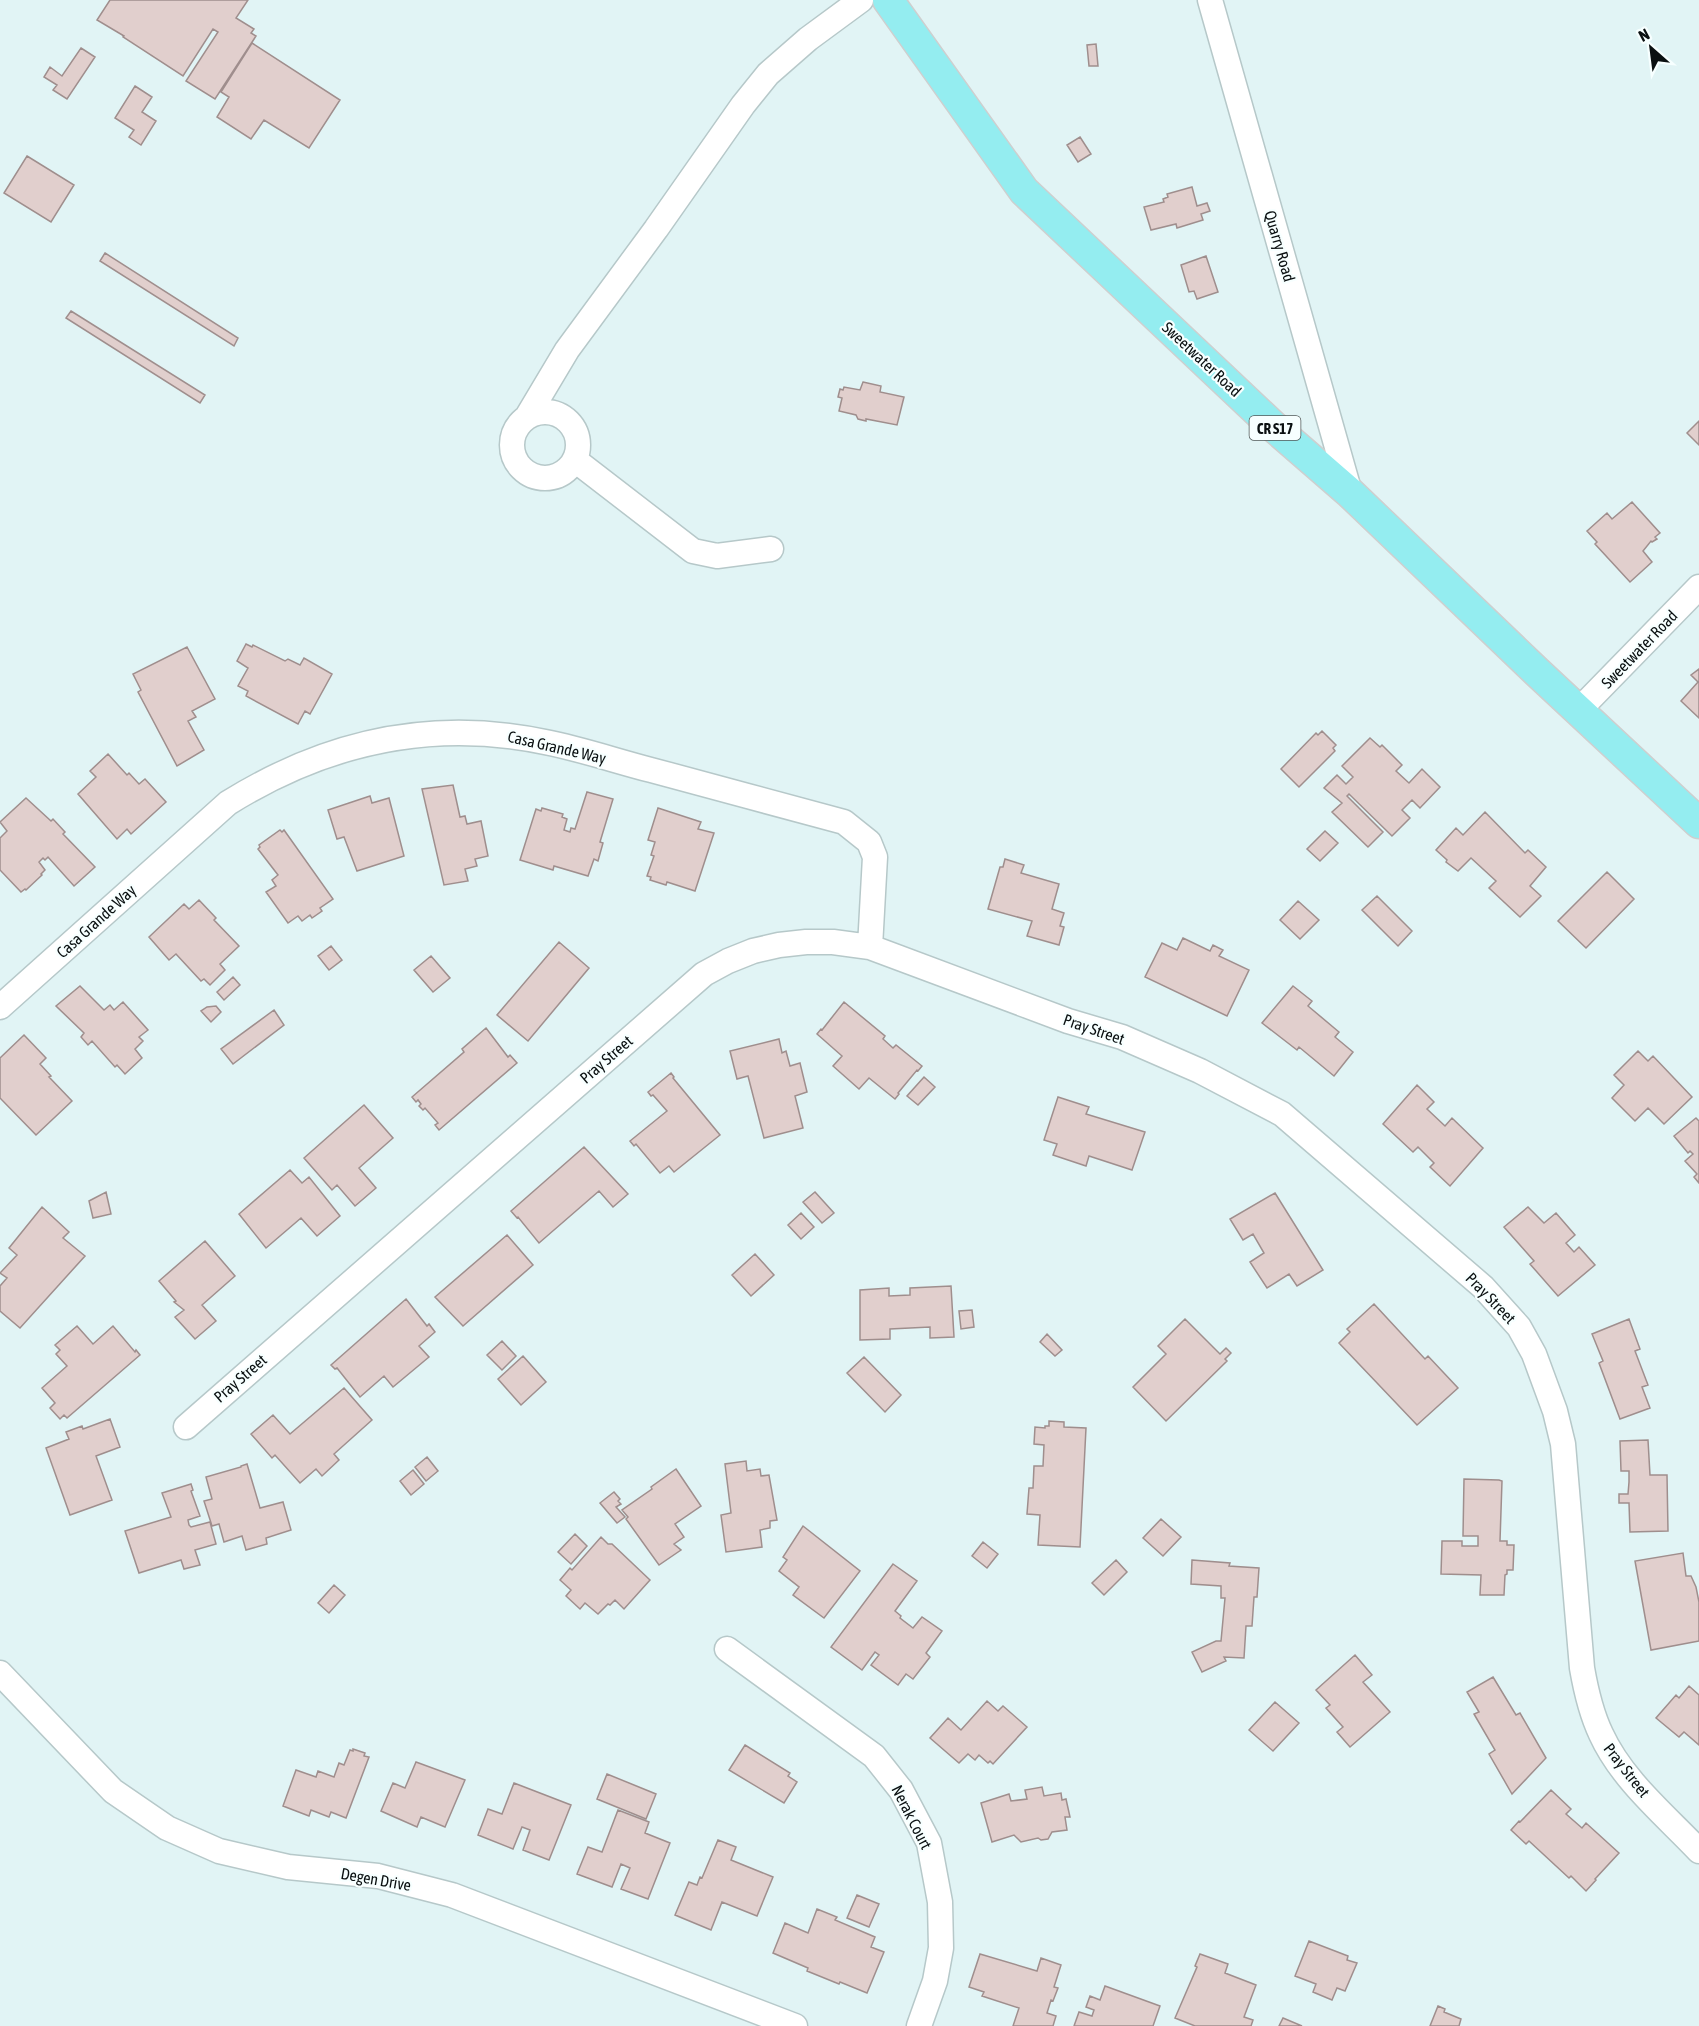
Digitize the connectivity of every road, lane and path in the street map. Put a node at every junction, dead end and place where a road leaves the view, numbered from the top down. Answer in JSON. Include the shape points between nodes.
{"nodes":[{"id":1,"x":861,"y":0,"type":"edge"},
{"id":2,"x":888,"y":0,"type":"edge"},
{"id":3,"x":1209,"y":0,"type":"edge"},
{"id":4,"x":527,"y":417,"type":"junction"},
{"id":5,"x":575,"y":460,"type":"junction"},
{"id":6,"x":1350,"y":493,"type":"junction"},
{"id":7,"x":771,"y":549,"type":"dead end"},
{"id":8,"x":1699,"y":587,"type":"edge"},
{"id":9,"x":1579,"y":710,"type":"junction"},
{"id":10,"x":1699,"y":824,"type":"edge"},
{"id":11,"x":870,"y":947,"type":"junction"},
{"id":12,"x":0,"y":1007,"type":"edge"},
{"id":13,"x":186,"y":1427,"type":"dead end"},
{"id":14,"x":726,"y":1649,"type":"dead end"},
{"id":15,"x":0,"y":1673,"type":"edge"},
{"id":16,"x":1699,"y":1851,"type":"edge"},
{"id":17,"x":795,"y":2026,"type":"edge"},
{"id":18,"x":919,"y":2026,"type":"edge"}],
"edges":[{"from":1,"to":4,"type":"street","via":[[768,74],[743,105],[567,350]]},
{"from":2,"to":6,"type":"main road","name":"Sweetwater Road","number":"CR S17","via":[[1024,191],[1274,427]]},
{"from":3,"to":6,"type":"street","name":"Quarry Road"},
{"from":4,"to":5,"type":"street","via":[[548,412],[568,421],[579,440]]},
{"from":4,"to":5,"type":"street","via":[[519,425],[512,446],[519,466],[528,474],[549,479],[569,469]]},
{"from":5,"to":7,"type":"street","via":[[693,551],[717,556]]},
{"from":6,"to":9,"type":"main road","name":"Sweetwater Road","number":"CR S17"},
{"from":8,"to":9,"type":"street","name":"Sweetwater Road"},
{"from":9,"to":10,"type":"main road","name":"Sweetwater Road","number":"CR S17"},
{"from":11,"to":12,"type":"street","name":"Casa Grande Way","via":[[875,857],[869,842],[844,822],[547,742],[474,732],[438,733],[402,736],[330,753],[294,766],[228,802]]},
{"from":11,"to":13,"type":"street","name":"Pray Street","via":[[832,942],[779,945],[745,955],[705,974]]},
{"from":11,"to":16,"type":"street","name":"Pray Street","via":[[1068,1021],[1122,1037],[1200,1071],[1282,1114],[1483,1287],[1519,1328],[1538,1364],[1555,1411],[1567,1478],[1582,1668],[1592,1714],[1607,1746],[1627,1774]]},
{"from":14,"to":18,"type":"street","name":"Nerak Court","via":[[874,1756],[901,1790],[929,1843],[940,1902],[941,1948],[935,1981]]},
{"from":15,"to":17,"type":"street","name":"Degen Drive","via":[[113,1791],[167,1828],[209,1847],[288,1867],[378,1876],[452,1895]]}]}
